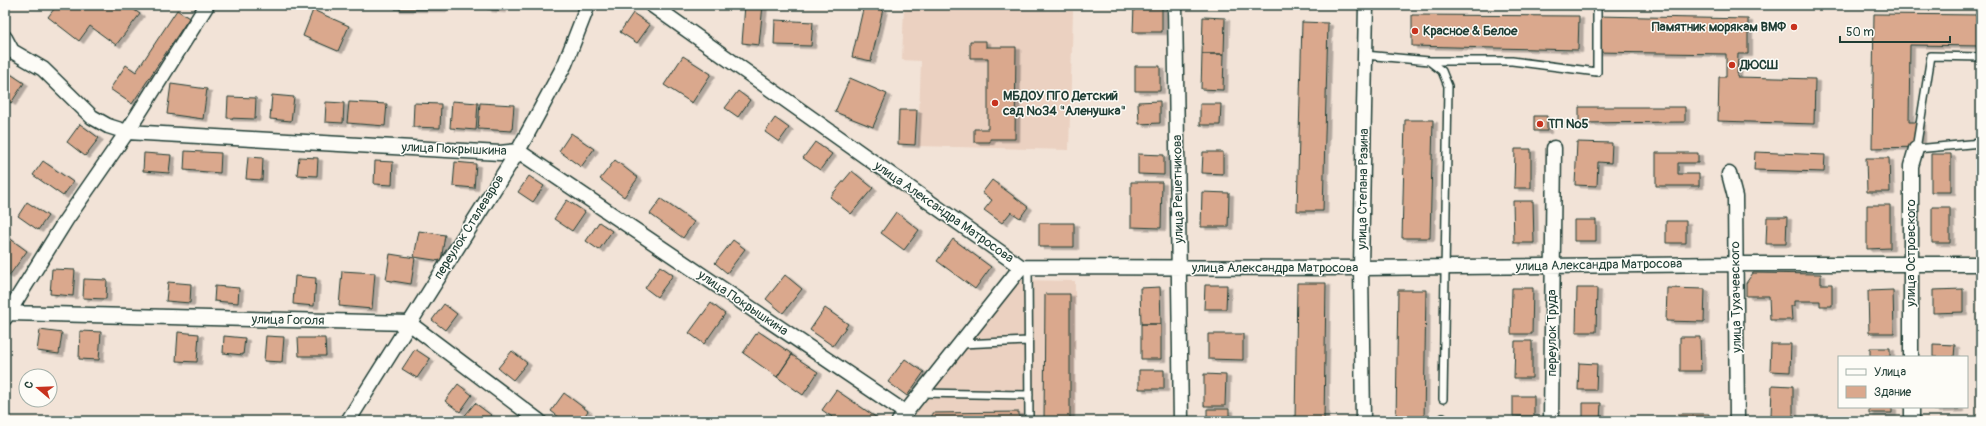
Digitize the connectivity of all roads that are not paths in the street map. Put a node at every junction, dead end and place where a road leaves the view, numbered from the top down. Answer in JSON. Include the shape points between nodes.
{"nodes":[{"id":1,"x":207,"y":5,"type":"edge"},
{"id":2,"x":588,"y":5,"type":"edge"},
{"id":3,"x":652,"y":5,"type":"edge"},
{"id":4,"x":1175,"y":5,"type":"edge"},
{"id":5,"x":1366,"y":5,"type":"edge"},
{"id":6,"x":1597,"y":5,"type":"edge"},
{"id":7,"x":5,"y":38,"type":"edge"},
{"id":8,"x":1366,"y":55,"type":"junction"},
{"id":9,"x":1981,"y":57,"type":"edge"},
{"id":10,"x":1429,"y":61,"type":"junction"},
{"id":11,"x":127,"y":132,"type":"junction"},
{"id":12,"x":1981,"y":143,"type":"edge"},
{"id":13,"x":1554,"y":148,"type":"dead end"},
{"id":14,"x":1916,"y":149,"type":"junction"},
{"id":15,"x":518,"y":151,"type":"junction"},
{"id":16,"x":1729,"y":174,"type":"dead end"},
{"id":17,"x":1736,"y":264,"type":"junction"},
{"id":18,"x":1911,"y":264,"type":"junction"},
{"id":19,"x":1981,"y":264,"type":"edge"},
{"id":20,"x":1552,"y":265,"type":"junction"},
{"id":21,"x":1025,"y":267,"type":"junction"},
{"id":22,"x":1445,"y":267,"type":"junction"},
{"id":23,"x":1179,"y":268,"type":"junction"},
{"id":24,"x":1361,"y":268,"type":"junction"},
{"id":25,"x":6,"y":314,"type":"edge"},
{"id":26,"x":409,"y":323,"type":"junction"},
{"id":27,"x":1028,"y":341,"type":"junction"},
{"id":28,"x":960,"y":344,"type":"junction"},
{"id":29,"x":1912,"y":356,"type":"edge"},
{"id":30,"x":921,"y":394,"type":"junction"},
{"id":31,"x":1029,"y":394,"type":"junction"},
{"id":32,"x":1443,"y":399,"type":"dead end"},
{"id":33,"x":1912,"y":408,"type":"edge"},
{"id":34,"x":902,"y":417,"type":"edge"},
{"id":35,"x":348,"y":421,"type":"edge"},
{"id":36,"x":538,"y":421,"type":"edge"},
{"id":37,"x":1029,"y":421,"type":"edge"},
{"id":38,"x":1181,"y":421,"type":"edge"},
{"id":39,"x":1363,"y":421,"type":"edge"},
{"id":40,"x":1551,"y":421,"type":"edge"},
{"id":41,"x":1737,"y":421,"type":"edge"},
{"id":42,"x":1912,"y":421,"type":"edge"}],
"edges":[{"from":1,"to":11,"type":"street"},
{"from":2,"to":15,"type":"street","name":"переулок Сталеваров","via":[[565,64]]},
{"from":3,"to":21,"type":"street","name":"улица Александра Матросова"},
{"from":4,"to":23,"type":"street","name":"улица Решетникова"},
{"from":5,"to":8,"type":"street","name":"улица Степана Разина"},
{"from":6,"to":10,"type":"lane","via":[[1597,72],[1512,61]]},
{"from":7,"to":11,"type":"street","name":"улица Покрышкина","via":[[12,51],[43,69],[92,117]]},
{"from":8,"to":10,"type":"lane"},
{"from":8,"to":24,"type":"street","name":"улица Степана Разина"},
{"from":9,"to":14,"type":"lane","via":[[1931,56]]},
{"from":10,"to":22,"type":"lane","via":[[1442,71],[1448,86]]},
{"from":11,"to":15,"type":"street","name":"улица Покрышкина","via":[[500,153]]},
{"from":11,"to":25,"type":"street","via":[[66,220]]},
{"from":12,"to":14,"type":"lane"},
{"from":13,"to":20,"type":"street","name":"переулок Труда"},
{"from":14,"to":18,"type":"street","name":"улица Островского","via":[[1911,166]]},
{"from":15,"to":26,"type":"street","name":"переулок Сталеваров"},
{"from":15,"to":34,"type":"street","name":"улица Покрышкина"},
{"from":16,"to":17,"type":"street","name":"улица Тухачевского","via":[[1735,197]]},
{"from":17,"to":18,"type":"street","name":"улица Александра Матросова"},
{"from":17,"to":20,"type":"street","name":"улица Александра Матросова"},
{"from":17,"to":41,"type":"street","name":"улица Тухачевского"},
{"from":18,"to":19,"type":"street","name":"улица Александра Матросова"},
{"from":18,"to":29,"type":"street","name":"улица Островского"},
{"from":20,"to":22,"type":"street","name":"улица Александра Матросова"},
{"from":20,"to":40,"type":"street","name":"переулок Труда"},
{"from":21,"to":23,"type":"street","name":"улица Александра Матросова"},
{"from":21,"to":27,"type":"lane"},
{"from":21,"to":28,"type":"street"},
{"from":22,"to":24,"type":"street","name":"улица Александра Матросова"},
{"from":22,"to":32,"type":"lane"},
{"from":23,"to":24,"type":"street","name":"улица Александра Матросова"},
{"from":23,"to":38,"type":"street","name":"улица Решетникова"},
{"from":24,"to":39,"type":"street","name":"улица Степана Разина"},
{"from":25,"to":26,"type":"street","name":"улица Гоголя"},
{"from":26,"to":35,"type":"street","name":"переулок Сталеваров"},
{"from":26,"to":36,"type":"street"},
{"from":27,"to":28,"type":"lane"},
{"from":27,"to":31,"type":"lane"},
{"from":28,"to":30,"type":"street"},
{"from":30,"to":31,"type":"lane"},
{"from":30,"to":34,"type":"street"},
{"from":31,"to":37,"type":"lane"},
{"from":33,"to":42,"type":"street"}]}
